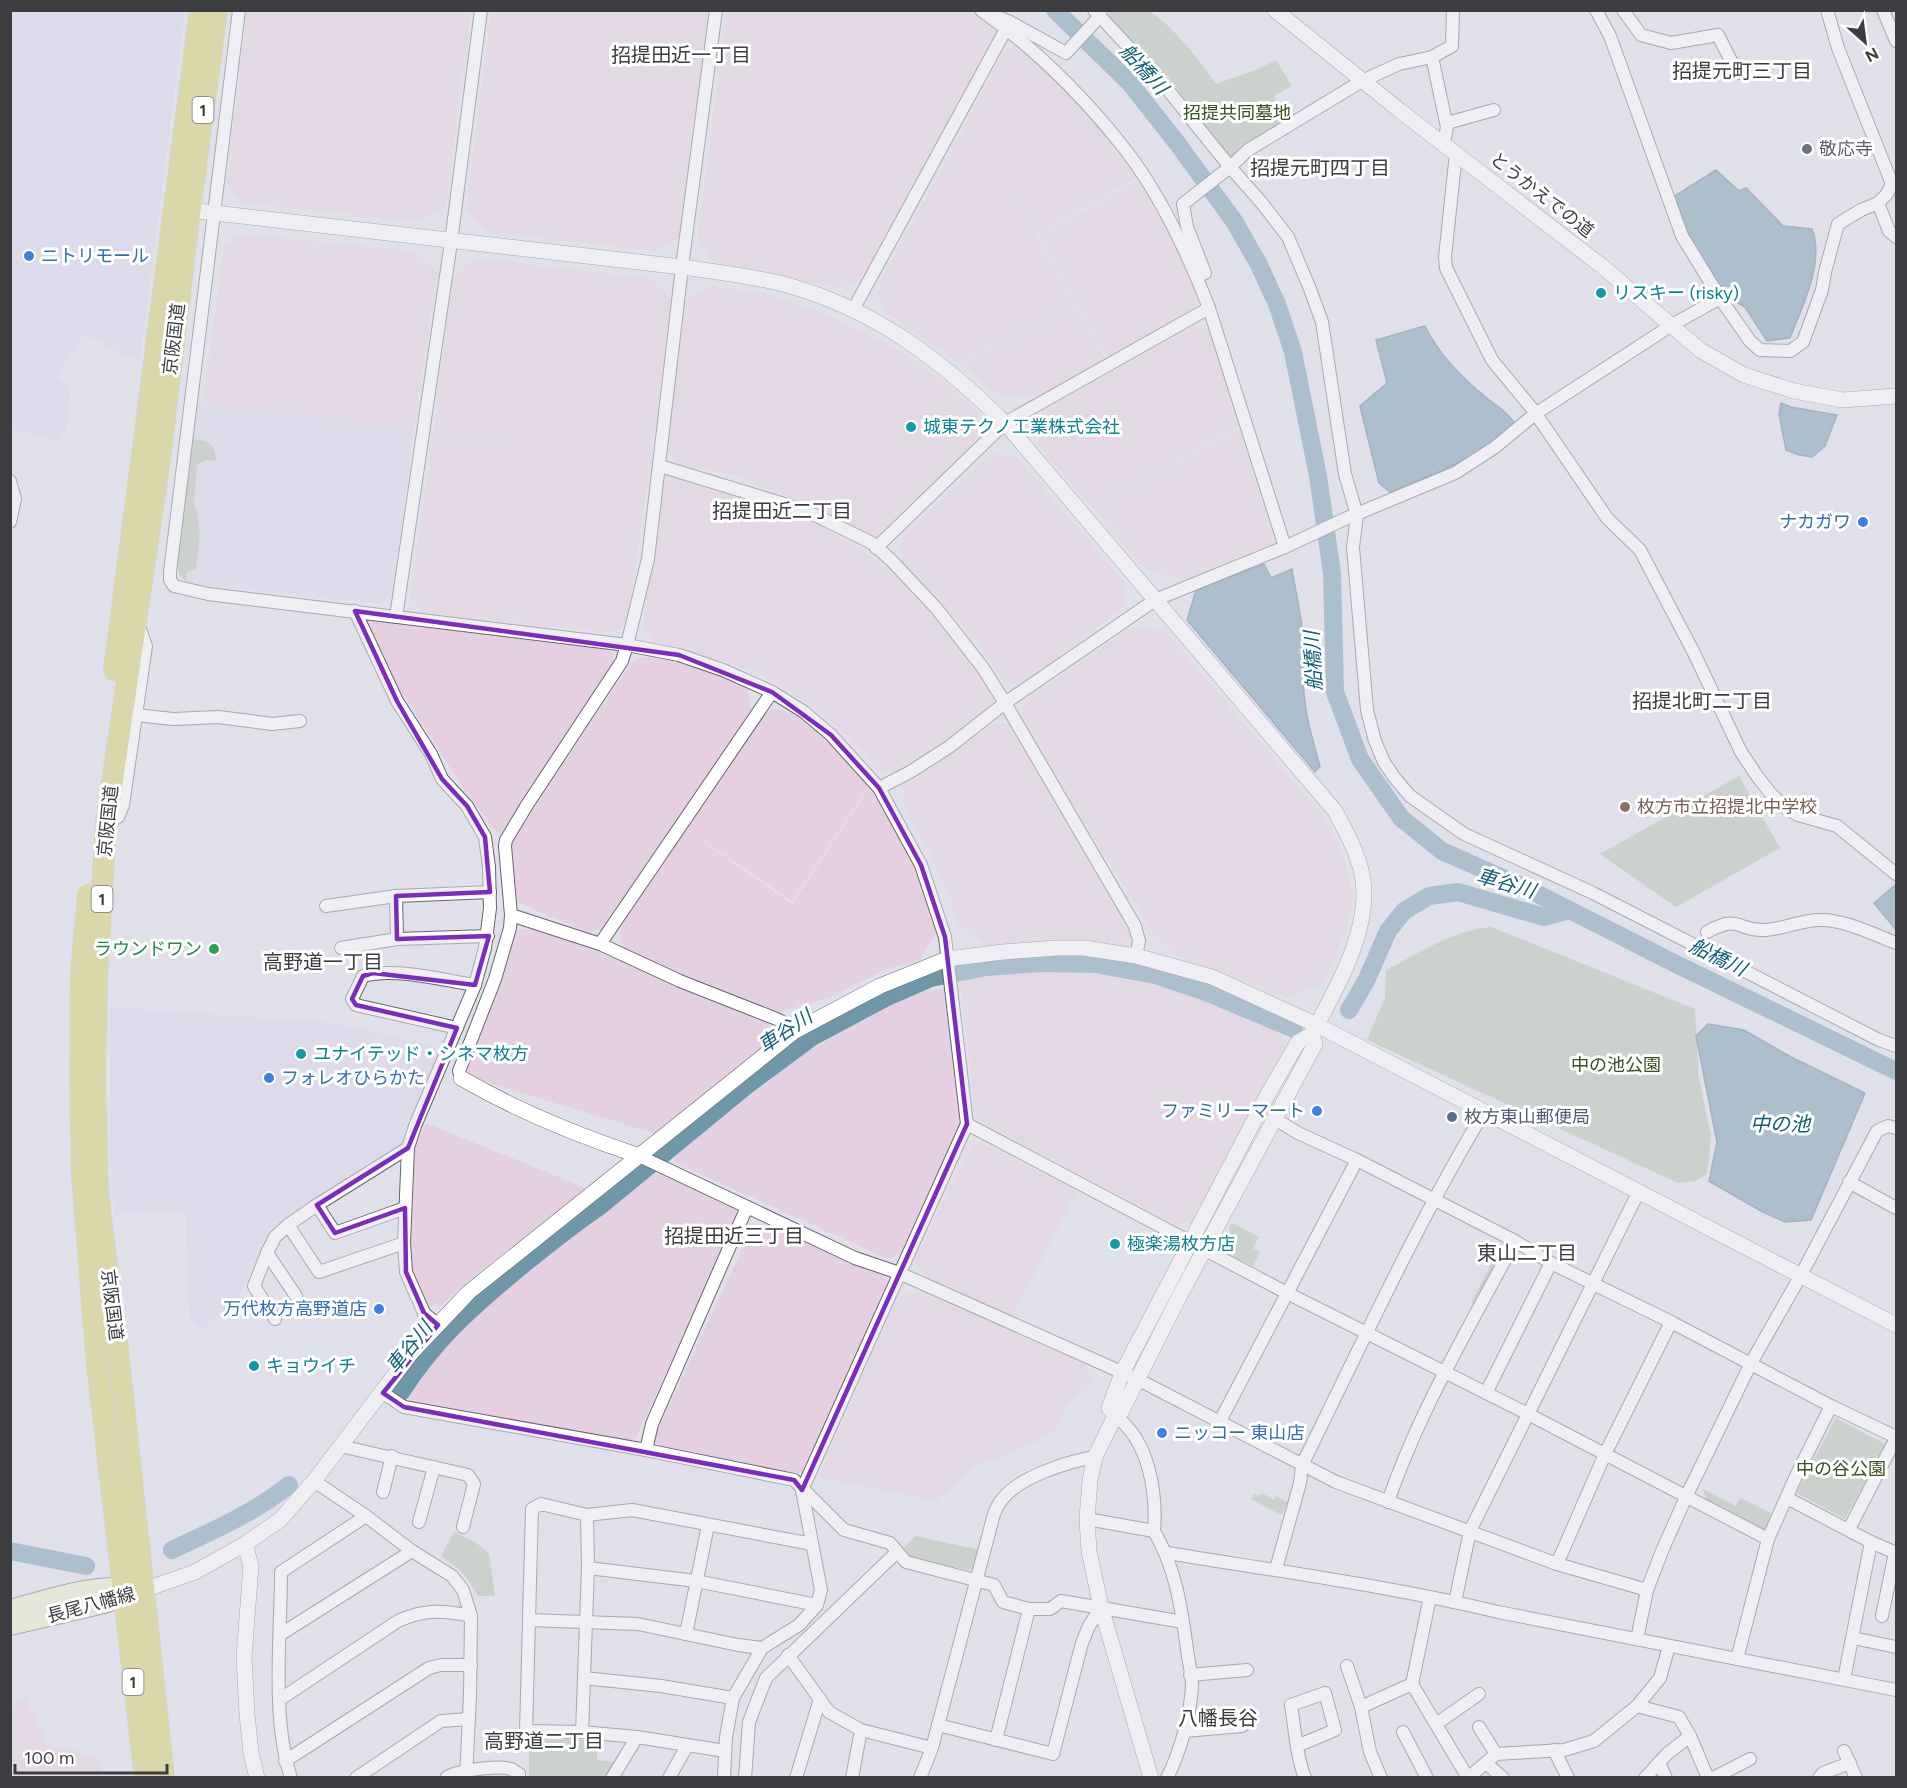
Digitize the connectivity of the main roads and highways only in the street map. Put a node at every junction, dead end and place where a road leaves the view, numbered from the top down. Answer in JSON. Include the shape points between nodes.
{"nodes":[{"id":1,"x":200,"y":10,"type":"edge"},
{"id":2,"x":217,"y":10,"type":"edge"},
{"id":3,"x":182,"y":209,"type":"junction"},
{"id":4,"x":144,"y":1590,"type":"junction"},
{"id":5,"x":123,"y":1592,"type":"junction"},
{"id":6,"x":10,"y":1609,"type":"edge"},
{"id":7,"x":10,"y":1626,"type":"edge"},
{"id":8,"x":145,"y":1778,"type":"edge"},
{"id":9,"x":164,"y":1778,"type":"edge"}],
"edges":[{"from":1,"to":3,"type":"highway","name":"京阪国道","number":"1"},
{"from":2,"to":3,"type":"highway","name":"京阪国道","number":"1"},
{"from":3,"to":4,"type":"highway","name":"京阪国道","number":"1","via":[[160,459],[106,824],[97,989],[98,1195]]},
{"from":3,"to":5,"type":"highway","name":"京阪国道","number":"1","via":[[94,821],[81,975],[82,1174],[97,1364]]},
{"from":4,"to":5,"type":"main road","name":"長尾八幡線"},
{"from":4,"to":9,"type":"highway","name":"京阪国道","number":"1"},
{"from":5,"to":6,"type":"main road","name":"長尾八幡線","via":[[102,1587]]},
{"from":5,"to":7,"type":"main road","name":"長尾八幡線"},
{"from":5,"to":8,"type":"highway","name":"京阪国道","number":"1"}]}
